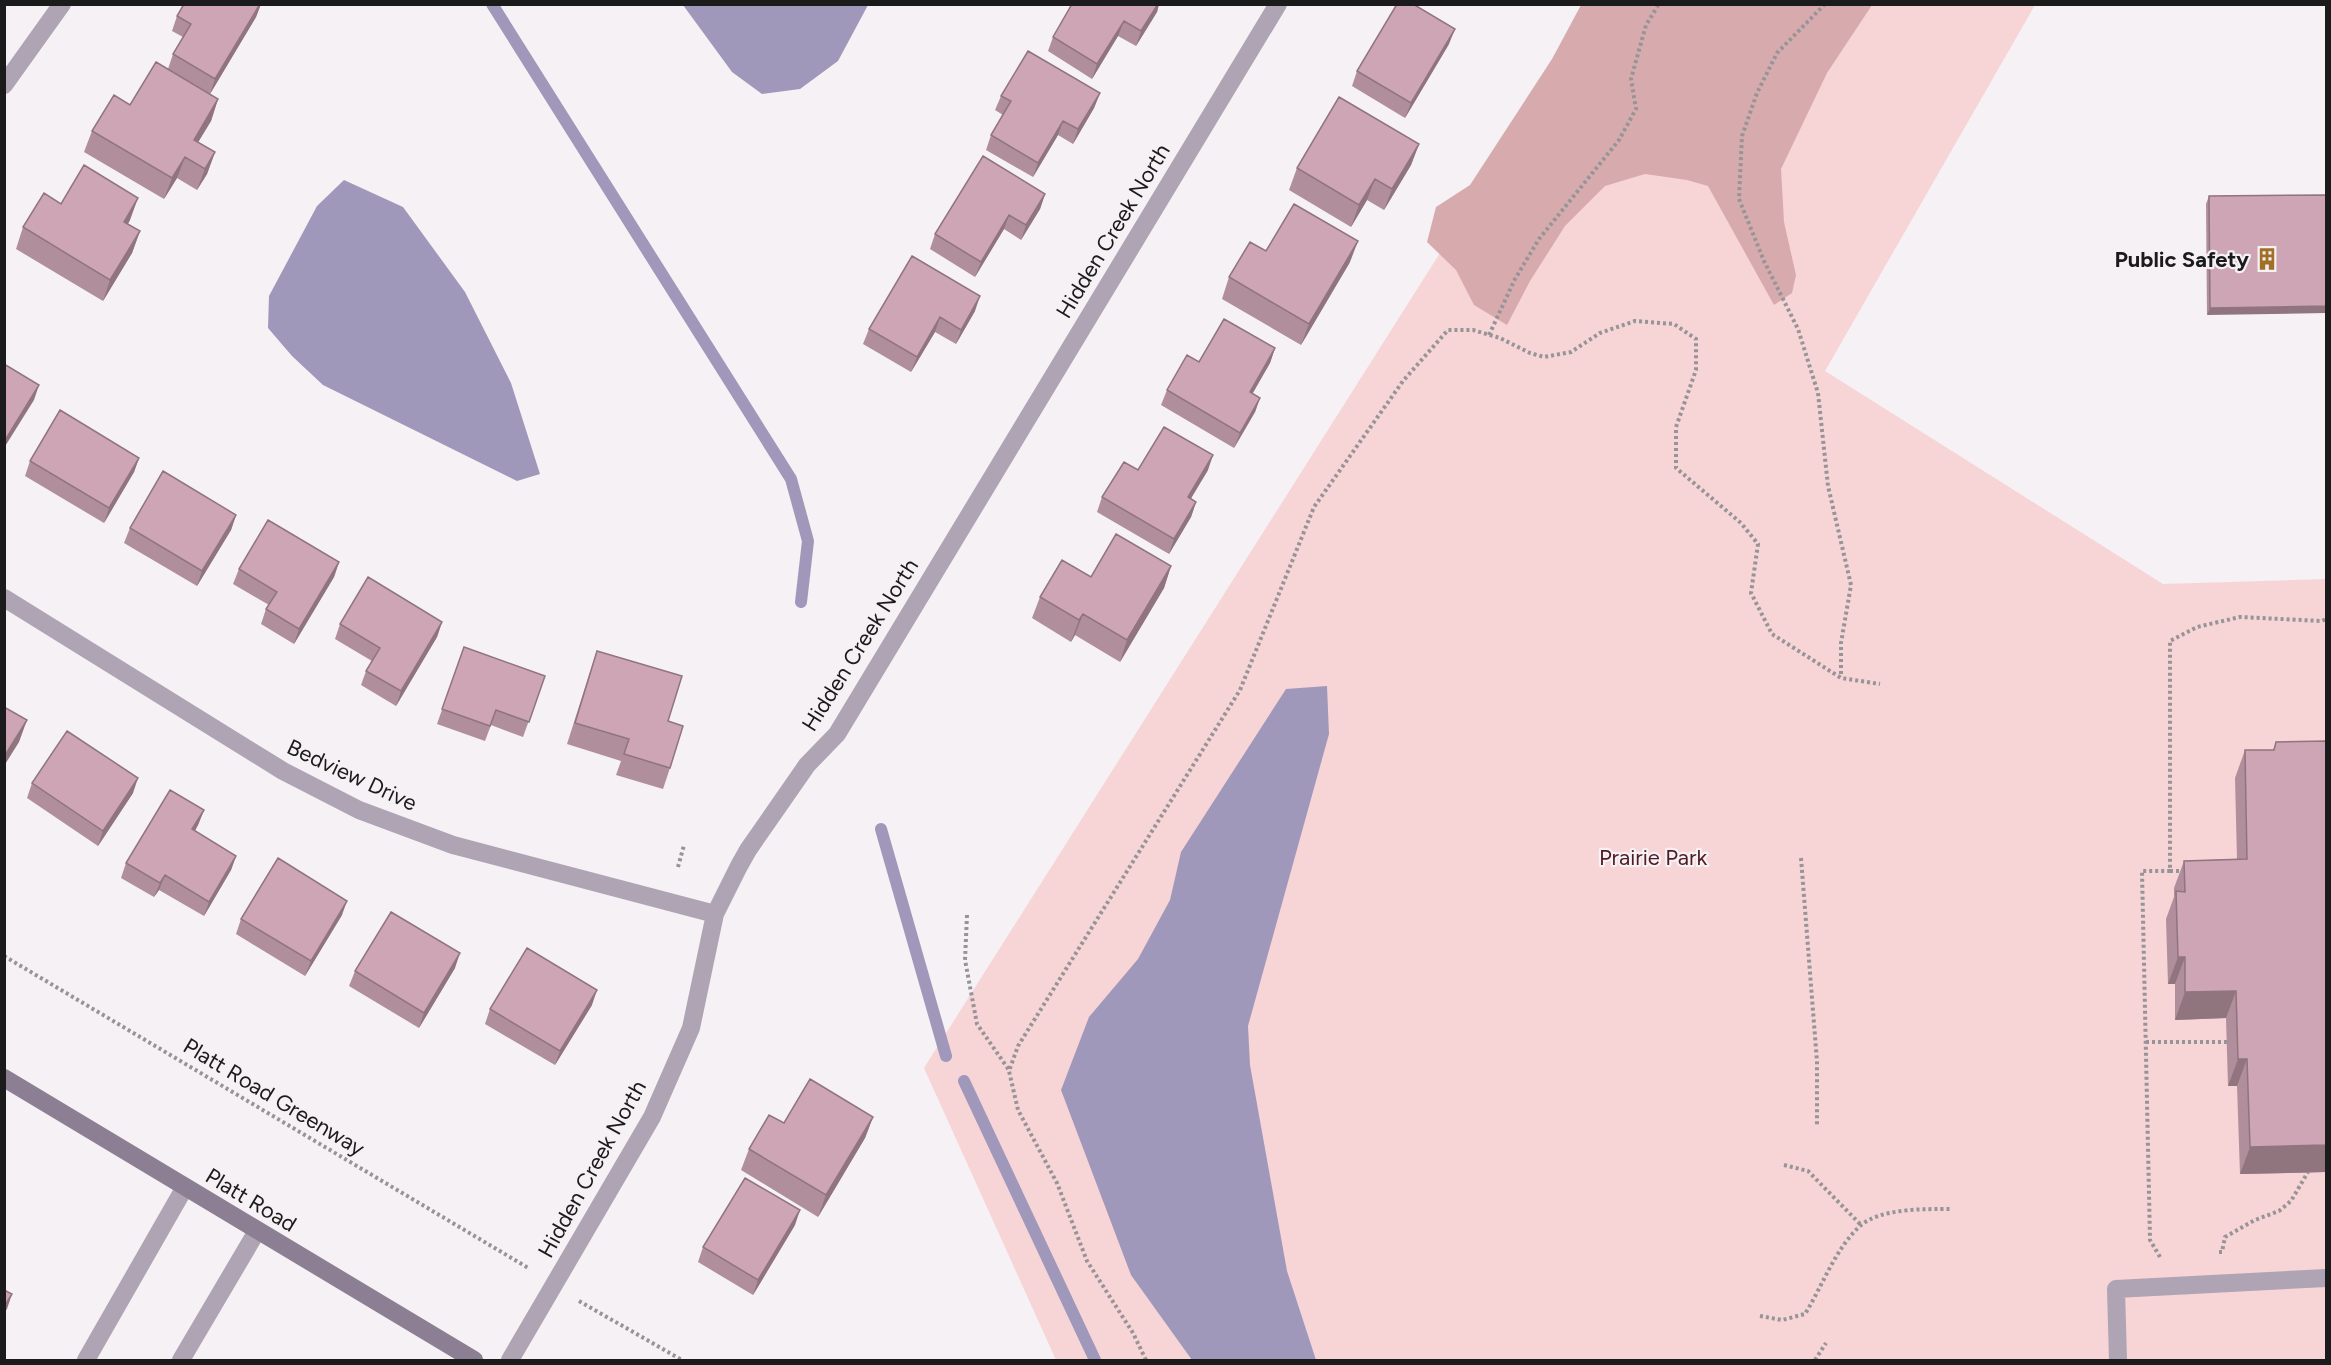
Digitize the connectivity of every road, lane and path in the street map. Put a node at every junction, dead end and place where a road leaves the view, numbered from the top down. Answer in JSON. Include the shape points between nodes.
{"nodes":[{"id":1,"x":62,"y":4,"type":"edge"},
{"id":2,"x":1278,"y":4,"type":"edge"},
{"id":3,"x":1659,"y":4,"type":"edge"},
{"id":4,"x":1825,"y":4,"type":"edge"},
{"id":5,"x":4,"y":85,"type":"edge"},
{"id":6,"x":1489,"y":335,"type":"junction"},
{"id":7,"x":4,"y":598,"type":"edge"},
{"id":8,"x":2326,"y":619,"type":"edge"},
{"id":9,"x":1841,"y":678,"type":"junction"},
{"id":10,"x":1880,"y":684,"type":"dead end"},
{"id":11,"x":684,"y":845,"type":"dead end"},
{"id":12,"x":1801,"y":858,"type":"dead end"},
{"id":13,"x":678,"y":867,"type":"dead end"},
{"id":14,"x":2170,"y":871,"type":"junction"},
{"id":15,"x":2194,"y":871,"type":"edge"},
{"id":16,"x":715,"y":914,"type":"junction"},
{"id":17,"x":967,"y":915,"type":"dead end"},
{"id":18,"x":4,"y":956,"type":"edge"},
{"id":19,"x":2227,"y":1041,"type":"dead end"},
{"id":20,"x":2146,"y":1042,"type":"junction"},
{"id":21,"x":1009,"y":1071,"type":"junction"},
{"id":22,"x":4,"y":1078,"type":"edge"},
{"id":23,"x":1817,"y":1126,"type":"dead end"},
{"id":24,"x":1784,"y":1165,"type":"dead end"},
{"id":25,"x":2308,"y":1172,"type":"edge"},
{"id":26,"x":185,"y":1187,"type":"junction"},
{"id":27,"x":1951,"y":1209,"type":"dead end"},
{"id":28,"x":1861,"y":1225,"type":"junction"},
{"id":29,"x":257,"y":1231,"type":"junction"},
{"id":30,"x":2211,"y":1252,"type":"dead end"},
{"id":31,"x":2170,"y":1256,"type":"dead end"},
{"id":32,"x":526,"y":1266,"type":"dead end"},
{"id":33,"x":2326,"y":1278,"type":"edge"},
{"id":34,"x":581,"y":1302,"type":"dead end"},
{"id":35,"x":1760,"y":1317,"type":"dead end"},
{"id":36,"x":1826,"y":1343,"type":"dead end"},
{"id":37,"x":86,"y":1360,"type":"edge"},
{"id":38,"x":181,"y":1360,"type":"edge"},
{"id":39,"x":474,"y":1360,"type":"edge"},
{"id":40,"x":510,"y":1360,"type":"edge"},
{"id":41,"x":682,"y":1360,"type":"edge"},
{"id":42,"x":1146,"y":1360,"type":"edge"},
{"id":43,"x":1815,"y":1360,"type":"edge"},
{"id":44,"x":2118,"y":1360,"type":"edge"}],
"edges":[{"from":1,"to":5,"type":"street"},
{"from":2,"to":16,"type":"street","name":"Hidden Creek North","via":[[837,734],[807,765],[748,850]]},
{"from":3,"to":6,"type":"path","via":[[1646,25],[1631,79],[1636,110],[1619,140],[1539,239]]},
{"from":4,"to":9,"type":"path","via":[[1778,53],[1757,93],[1742,136],[1739,199],[1798,329],[1818,393],[1828,486],[1851,585],[1841,643]]},
{"from":6,"to":9,"type":"path","via":[[1544,357],[1571,352],[1600,333],[1635,321],[1674,324],[1696,339],[1696,370],[1676,427],[1676,468],[1741,523],[1758,544],[1751,593],[1772,634]]},
{"from":6,"to":21,"type":"path","via":[[1473,330],[1448,330],[1403,381],[1314,507],[1239,690],[1018,1046]]},
{"from":7,"to":16,"type":"street","name":"Bedview Drive","via":[[283,771],[359,810],[453,845]]},
{"from":8,"to":14,"type":"path","via":[[2241,617],[2197,627],[2170,640]]},
{"from":9,"to":10,"type":"path"},
{"from":11,"to":13,"type":"path"},
{"from":12,"to":23,"type":"path","via":[[1817,1062]]},
{"from":14,"to":15,"type":"path"},
{"from":14,"to":20,"type":"path","via":[[2142,871]]},
{"from":16,"to":40,"type":"street","name":"Hidden Creek North","via":[[691,1028],[652,1117]]},
{"from":17,"to":21,"type":"path","via":[[965,960],[978,1024]]},
{"from":18,"to":32,"type":"path","name":"Platt Road Greenway"},
{"from":19,"to":20,"type":"path"},
{"from":20,"to":31,"type":"path","via":[[2150,1240],[2160,1257]]},
{"from":21,"to":42,"type":"path","via":[[1018,1110],[1057,1183],[1087,1261]]},
{"from":22,"to":26,"type":"main road","name":"Platt Road"},
{"from":24,"to":28,"type":"path","via":[[1808,1171]]},
{"from":25,"to":30,"type":"path","via":[[2279,1211],[2225,1237],[2222,1252]]},
{"from":26,"to":29,"type":"main road","name":"Platt Road"},
{"from":26,"to":37,"type":"street"},
{"from":27,"to":28,"type":"path","via":[[1887,1214]]},
{"from":28,"to":35,"type":"path","via":[[1838,1254],[1806,1314],[1782,1320]]},
{"from":29,"to":38,"type":"street"},
{"from":29,"to":39,"type":"main road","name":"Platt Road"},
{"from":33,"to":44,"type":"street","via":[[2116,1289]]},
{"from":34,"to":41,"type":"path"},
{"from":36,"to":43,"type":"path"}]}
